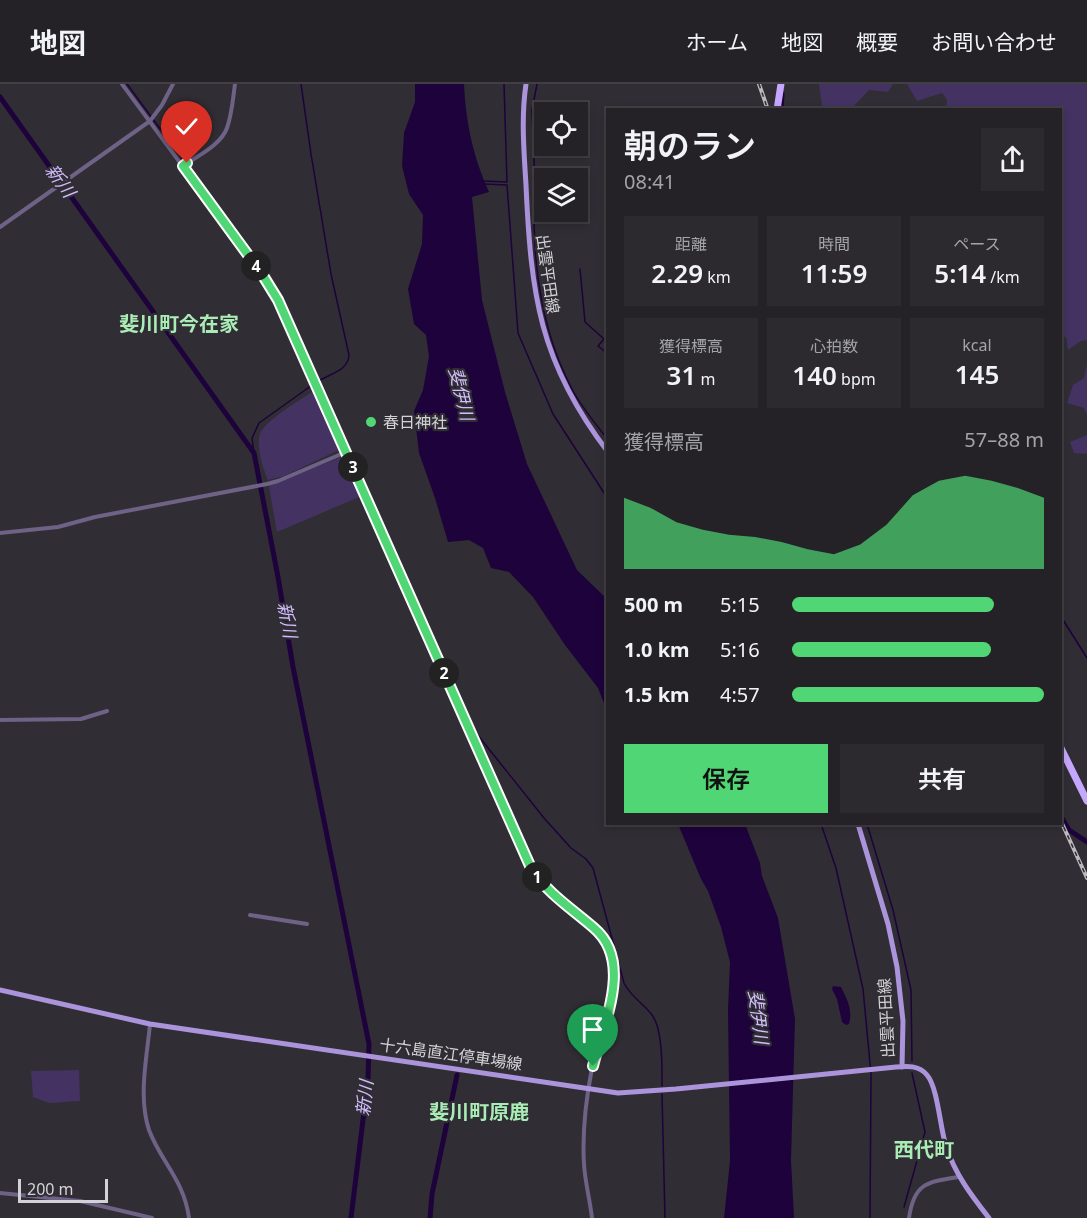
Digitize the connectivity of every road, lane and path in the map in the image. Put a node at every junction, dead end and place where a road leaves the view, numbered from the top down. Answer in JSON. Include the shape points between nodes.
{"nodes":[{"id":1,"x":122,"y":84,"type":"edge"},
{"id":2,"x":173,"y":84,"type":"edge"},
{"id":3,"x":235,"y":84,"type":"edge"},
{"id":4,"x":525,"y":84,"type":"edge"},
{"id":5,"x":781,"y":84,"type":"edge"},
{"id":6,"x":777,"y":108,"type":"edge"},
{"id":7,"x":150,"y":122,"type":"junction"},
{"id":8,"x":183,"y":166,"type":"junction"},
{"id":9,"x":0,"y":227,"type":"edge"},
{"id":10,"x":606,"y":449,"type":"edge"},
{"id":11,"x":346,"y":452,"type":"junction"},
{"id":12,"x":0,"y":533,"type":"edge"},
{"id":13,"x":107,"y":711,"type":"dead end"},
{"id":14,"x":0,"y":720,"type":"edge"},
{"id":15,"x":1062,"y":750,"type":"edge"},
{"id":16,"x":1087,"y":801,"type":"edge"},
{"id":17,"x":858,"y":825,"type":"edge"},
{"id":18,"x":250,"y":915,"type":"dead end"},
{"id":19,"x":307,"y":924,"type":"dead end"},
{"id":20,"x":0,"y":990,"type":"edge"},
{"id":21,"x":150,"y":1024,"type":"junction"},
{"id":22,"x":902,"y":1067,"type":"junction"},
{"id":23,"x":589,"y":1088,"type":"junction"},
{"id":24,"x":958,"y":1177,"type":"junction"},
{"id":25,"x":0,"y":1193,"type":"edge"},
{"id":26,"x":152,"y":1218,"type":"edge"},
{"id":27,"x":189,"y":1218,"type":"edge"},
{"id":28,"x":592,"y":1218,"type":"edge"},
{"id":29,"x":909,"y":1218,"type":"edge"},
{"id":30,"x":989,"y":1218,"type":"edge"}],
"edges":[{"from":1,"to":7,"type":"street"},
{"from":2,"to":7,"type":"street"},
{"from":3,"to":8,"type":"street","via":[[223,135]]},
{"from":4,"to":10,"type":"main road","name":"出雲平田線","via":[[522,110],[529,254],[538,310],[561,379]]},
{"from":5,"to":6,"type":"highway"},
{"from":7,"to":8,"type":"street"},
{"from":7,"to":9,"type":"street"},
{"from":8,"to":11,"type":"street","via":[[278,300]]},
{"from":11,"to":12,"type":"street","via":[[257,486],[58,527]]},
{"from":11,"to":23,"type":"street","via":[[531,868],[543,886],[596,929],[612,954],[614,984]]},
{"from":13,"to":14,"type":"street","via":[[81,720]]},
{"from":15,"to":16,"type":"highway"},
{"from":17,"to":22,"type":"main road","name":"出雲平田線","via":[[895,957],[903,1021]]},
{"from":18,"to":19,"type":"street"},
{"from":20,"to":21,"type":"main road","name":"十六島直江停車場線"},
{"from":21,"to":23,"type":"main road","name":"十六島直江停車場線"},
{"from":21,"to":27,"type":"street","via":[[145,1114],[179,1185]]},
{"from":22,"to":23,"type":"main road","name":"十六島直江停車場線","via":[[632,1093]]},
{"from":22,"to":24,"type":"main road","name":"出雲平田線","via":[[919,1069],[929,1078]]},
{"from":23,"to":28,"type":"street","via":[[584,1161]]},
{"from":24,"to":29,"type":"street","via":[[920,1188],[914,1195]]},
{"from":24,"to":30,"type":"main road","name":"出雲平田線"},
{"from":25,"to":26,"type":"street","via":[[80,1201]]}]}
